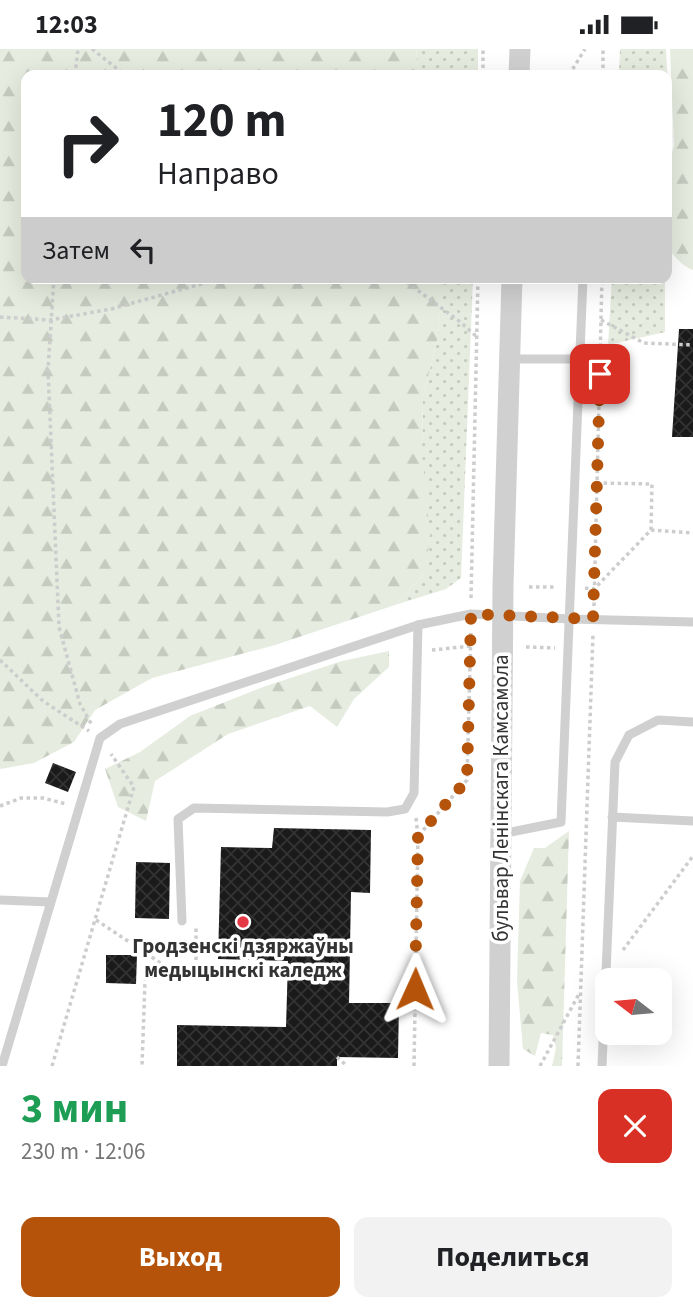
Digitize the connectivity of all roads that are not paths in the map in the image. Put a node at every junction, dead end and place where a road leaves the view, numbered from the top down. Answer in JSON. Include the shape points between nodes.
{"nodes":[{"id":1,"x":520,"y":49,"type":"edge"},
{"id":2,"x":519,"y":70,"type":"edge"},
{"id":3,"x":512,"y":284,"type":"edge"},
{"id":4,"x":583,"y":284,"type":"edge"},
{"id":5,"x":509,"y":359,"type":"junction"},
{"id":6,"x":580,"y":359,"type":"junction"},
{"id":7,"x":503,"y":615,"type":"junction"},
{"id":8,"x":569,"y":619,"type":"junction"},
{"id":9,"x":693,"y":622,"type":"edge"},
{"id":10,"x":418,"y":625,"type":"junction"},
{"id":11,"x":693,"y":722,"type":"edge"},
{"id":12,"x":612,"y":817,"type":"junction"},
{"id":13,"x":693,"y":821,"type":"edge"},
{"id":14,"x":501,"y":834,"type":"junction"},
{"id":15,"x":0,"y":900,"type":"edge"},
{"id":16,"x":50,"y":902,"type":"junction"},
{"id":17,"x":182,"y":921,"type":"road end"},
{"id":18,"x":2,"y":1066,"type":"edge"},
{"id":19,"x":499,"y":1066,"type":"edge"},
{"id":20,"x":602,"y":1066,"type":"edge"}],
"edges":[{"from":1,"to":2,"type":"street"},
{"from":3,"to":5,"type":"street","name":"бульвар Ленінскага Камсамола"},
{"from":4,"to":6,"type":"lane"},
{"from":5,"to":6,"type":"lane"},
{"from":5,"to":7,"type":"street","name":"бульвар Ленінскага Камсамола"},
{"from":6,"to":8,"type":"lane"},
{"from":7,"to":8,"type":"lane"},
{"from":7,"to":10,"type":"lane","via":[[471,614]]},
{"from":7,"to":14,"type":"street","name":"бульвар Ленінскага Камсамола"},
{"from":8,"to":9,"type":"lane"},
{"from":8,"to":14,"type":"lane","via":[[561,823]]},
{"from":10,"to":16,"type":"lane","via":[[120,724],[100,738]]},
{"from":10,"to":17,"type":"lane","via":[[414,793],[405,809],[194,808],[178,819]]},
{"from":11,"to":12,"type":"lane","via":[[658,720],[629,734],[615,762]]},
{"from":12,"to":13,"type":"lane"},
{"from":12,"to":20,"type":"lane"},
{"from":14,"to":19,"type":"street","name":"бульвар Ленінскага Камсамола"},
{"from":15,"to":16,"type":"lane"},
{"from":16,"to":18,"type":"lane"}]}
